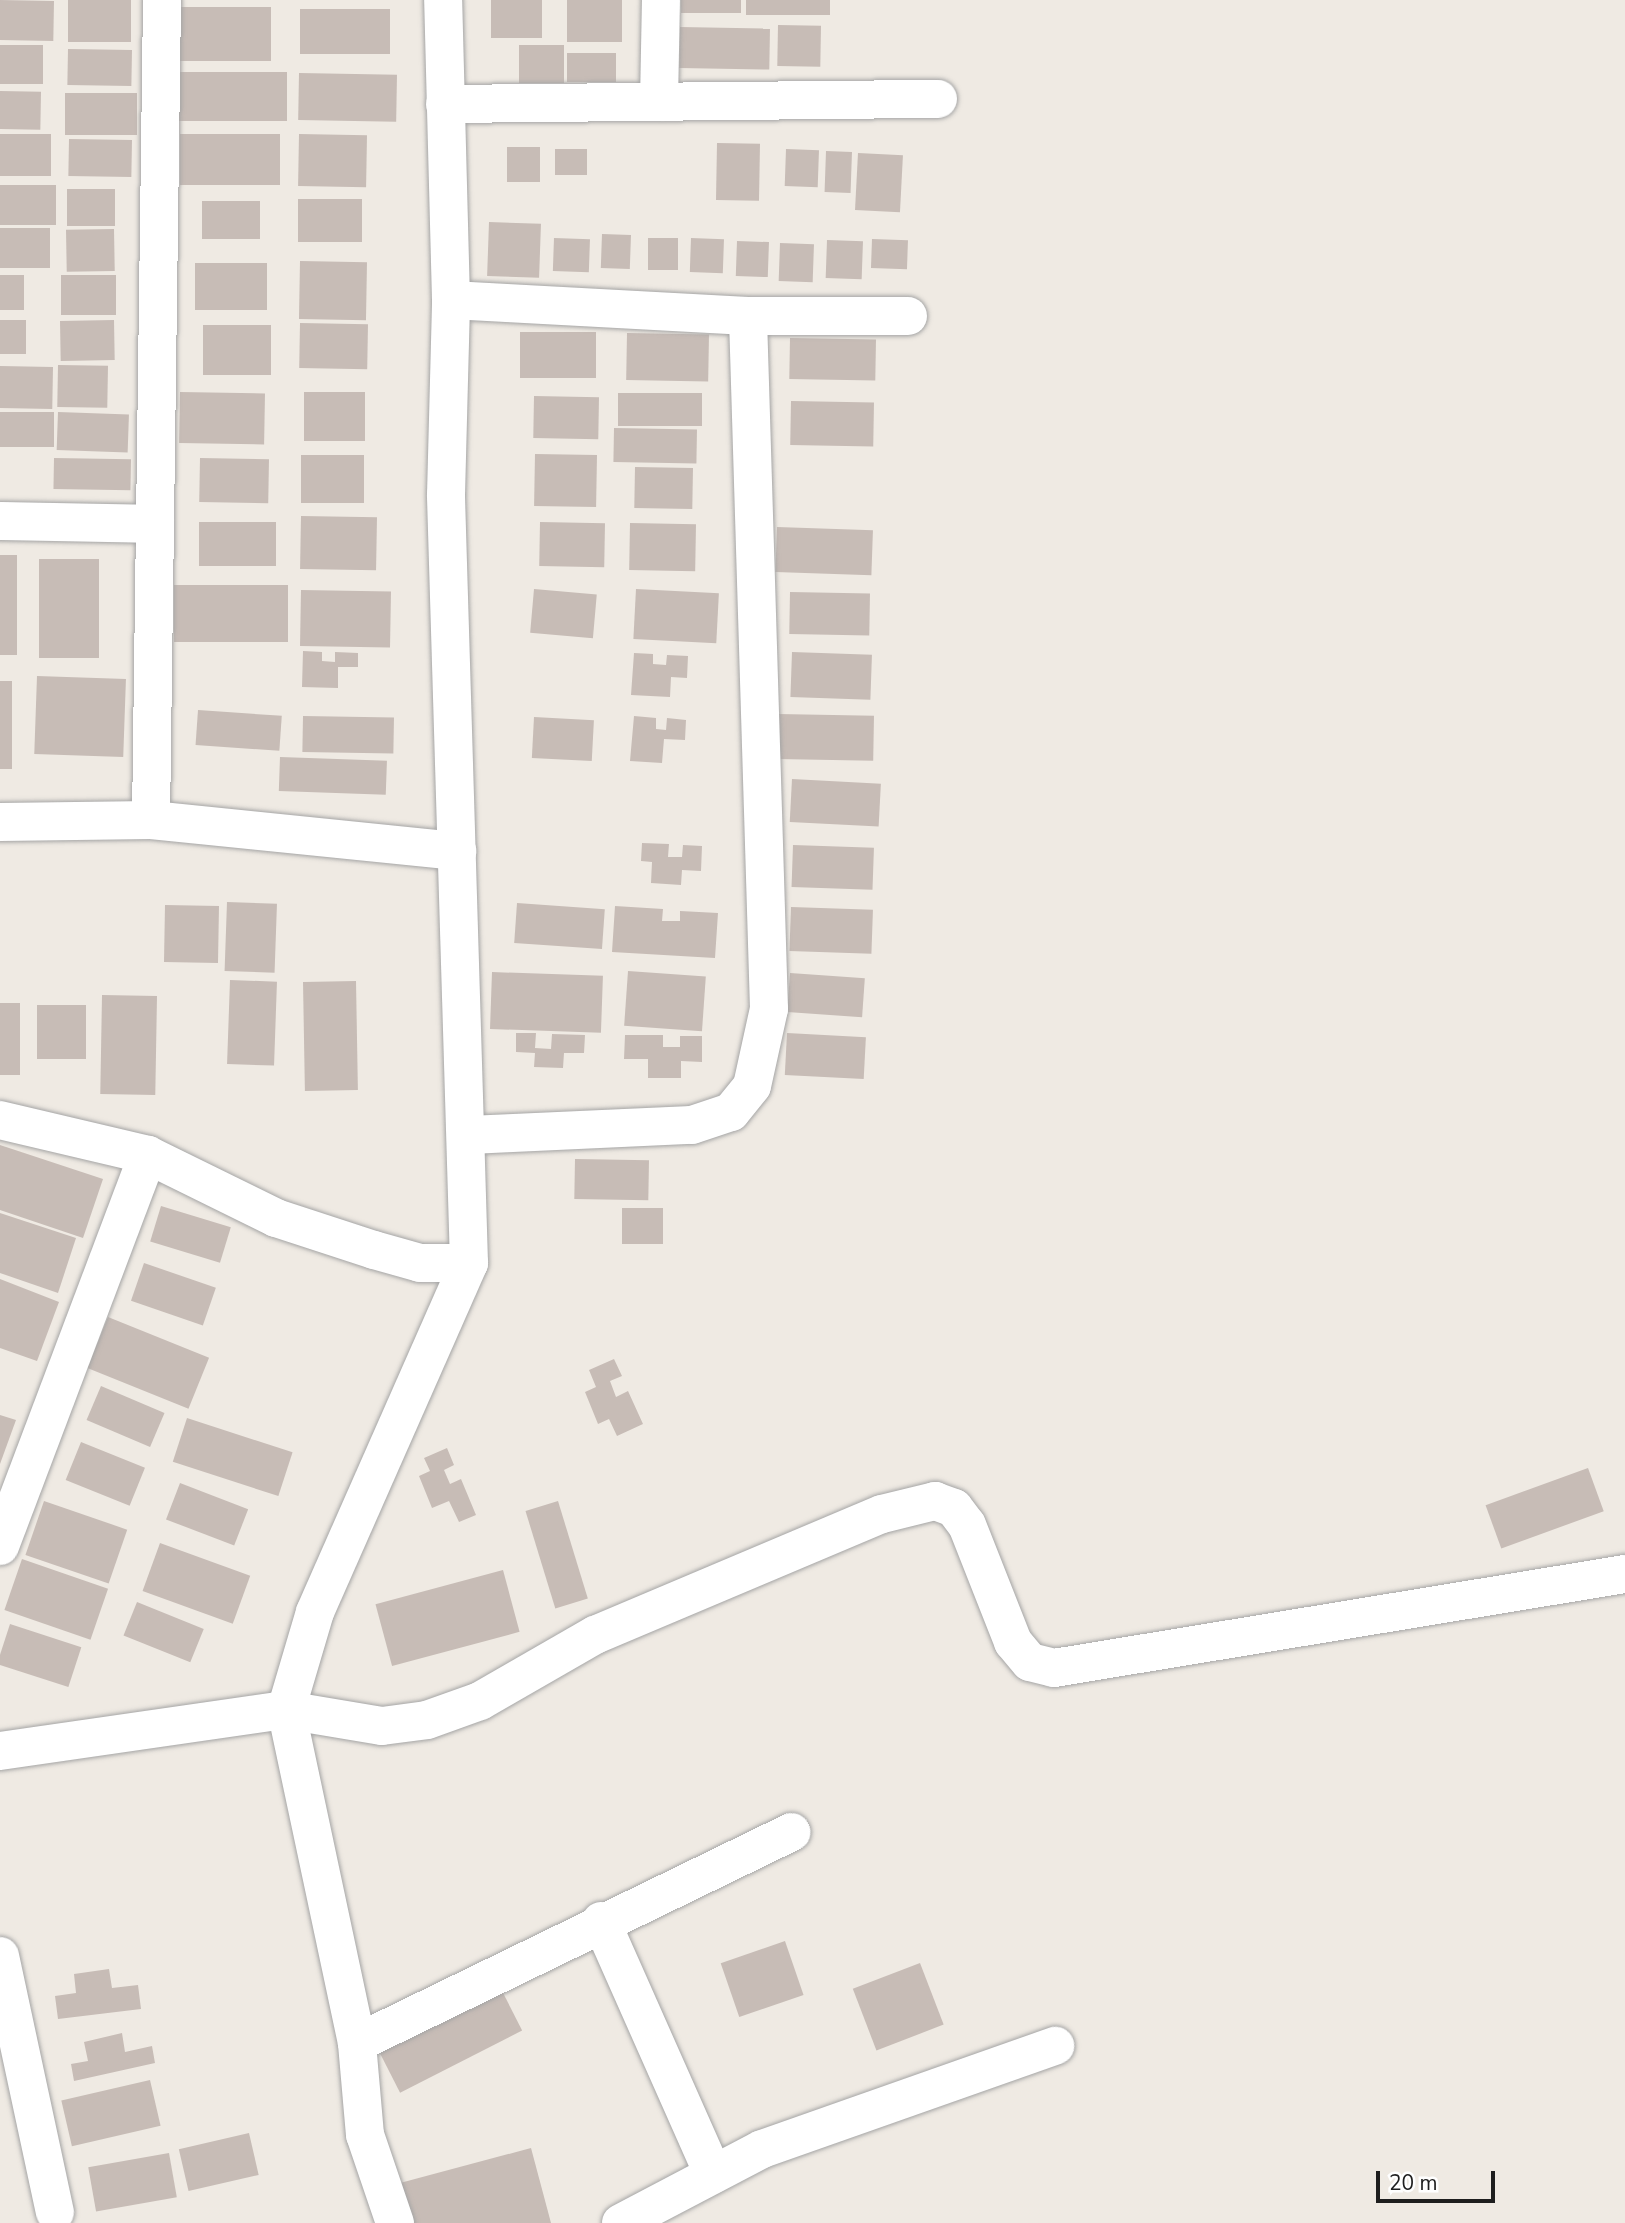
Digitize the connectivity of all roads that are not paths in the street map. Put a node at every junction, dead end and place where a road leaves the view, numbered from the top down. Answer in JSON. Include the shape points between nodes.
{"nodes":[{"id":1,"x":162,"y":0,"type":"edge"},
{"id":2,"x":443,"y":0,"type":"edge"},
{"id":3,"x":662,"y":0,"type":"edge"},
{"id":4,"x":938,"y":99,"type":"dead end"},
{"id":5,"x":660,"y":102,"type":"junction"},
{"id":6,"x":445,"y":104,"type":"junction"},
{"id":7,"x":450,"y":300,"type":"junction"},
{"id":8,"x":748,"y":316,"type":"junction"},
{"id":9,"x":908,"y":316,"type":"dead end"},
{"id":10,"x":0,"y":521,"type":"edge"},
{"id":11,"x":155,"y":524,"type":"junction"},
{"id":12,"x":151,"y":820,"type":"junction"},
{"id":13,"x":0,"y":822,"type":"edge"},
{"id":14,"x":457,"y":851,"type":"junction"},
{"id":15,"x":0,"y":1120,"type":"edge"},
{"id":16,"x":469,"y":1135,"type":"junction"},
{"id":17,"x":148,"y":1155,"type":"junction"},
{"id":18,"x":469,"y":1263,"type":"junction"},
{"id":19,"x":0,"y":1546,"type":"edge"},
{"id":20,"x":1625,"y":1574,"type":"edge"},
{"id":21,"x":286,"y":1710,"type":"junction"},
{"id":22,"x":0,"y":1751,"type":"edge"},
{"id":23,"x":792,"y":1832,"type":"dead end"},
{"id":24,"x":601,"y":1921,"type":"junction"},
{"id":25,"x":0,"y":1956,"type":"edge"},
{"id":26,"x":357,"y":2043,"type":"junction"},
{"id":27,"x":1055,"y":2046,"type":"dead end"},
{"id":28,"x":713,"y":2174,"type":"junction"},
{"id":29,"x":53,"y":2219,"type":"edge"},
{"id":30,"x":395,"y":2223,"type":"edge"},
{"id":31,"x":621,"y":2223,"type":"edge"}],
"edges":[{"from":1,"to":11,"type":"street"},
{"from":2,"to":6,"type":"street"},
{"from":3,"to":5,"type":"street"},
{"from":4,"to":5,"type":"street"},
{"from":5,"to":6,"type":"street"},
{"from":6,"to":7,"type":"street"},
{"from":7,"to":8,"type":"street"},
{"from":7,"to":14,"type":"street","via":[[446,495]]},
{"from":8,"to":9,"type":"street"},
{"from":8,"to":16,"type":"street","via":[[769,1009],[752,1086],[731,1111],[692,1125]]},
{"from":10,"to":11,"type":"street"},
{"from":11,"to":12,"type":"street"},
{"from":12,"to":13,"type":"street"},
{"from":12,"to":14,"type":"street"},
{"from":14,"to":16,"type":"street"},
{"from":15,"to":17,"type":"street"},
{"from":16,"to":18,"type":"street"},
{"from":17,"to":18,"type":"street","via":[[288,1222],[420,1263]]},
{"from":17,"to":19,"type":"street"},
{"from":18,"to":21,"type":"street","via":[[315,1612]]},
{"from":20,"to":21,"type":"street","via":[[1054,1668],[1030,1662],[1013,1642],[967,1525],[954,1508],[935,1501],[881,1514],[595,1635],[480,1701],[426,1720],[382,1726]]},
{"from":21,"to":22,"type":"street"},
{"from":21,"to":26,"type":"street"},
{"from":23,"to":24,"type":"street"},
{"from":24,"to":26,"type":"street"},
{"from":24,"to":28,"type":"street"},
{"from":25,"to":29,"type":"street"},
{"from":26,"to":30,"type":"street","via":[[365,2135]]},
{"from":27,"to":28,"type":"street","via":[[870,2106]]},
{"from":28,"to":31,"type":"street"}]}
